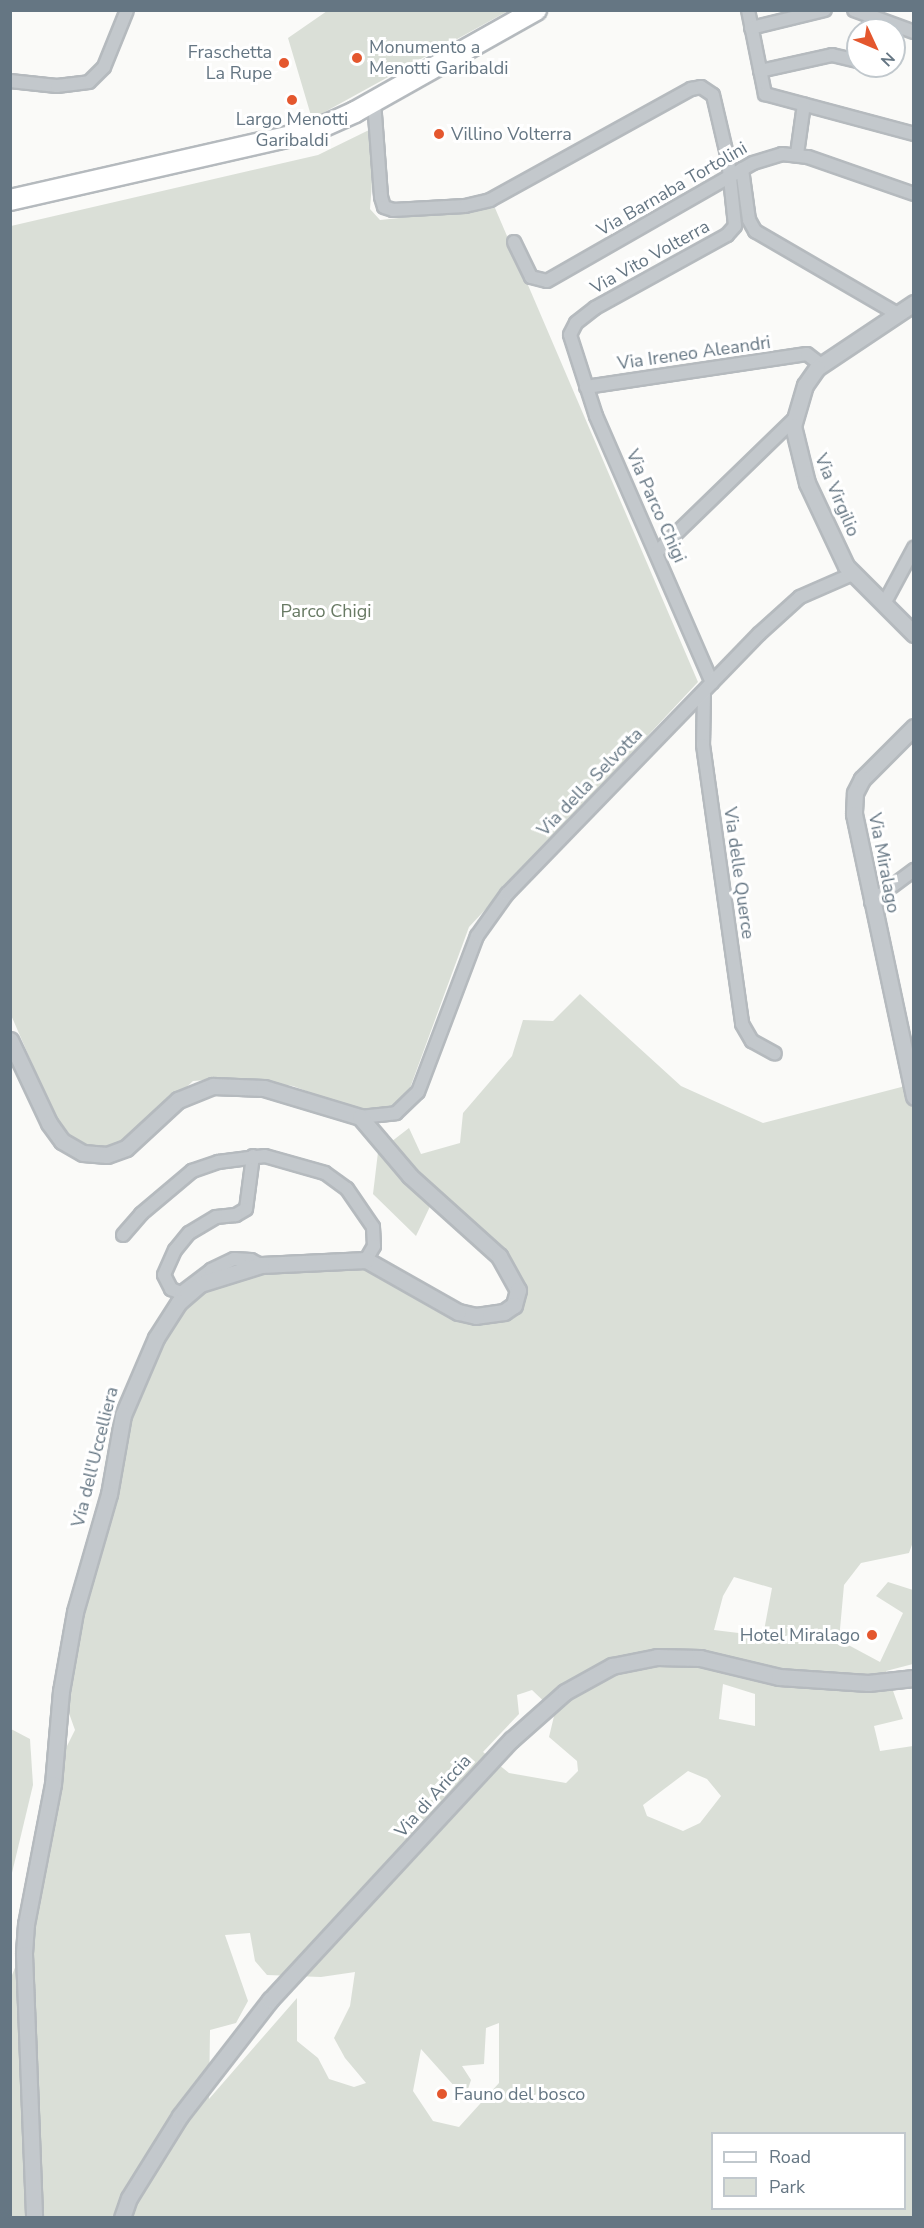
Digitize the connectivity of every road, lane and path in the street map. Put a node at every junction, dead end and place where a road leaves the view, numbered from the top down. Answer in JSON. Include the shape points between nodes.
{"nodes":[{"id":1,"x":127,"y":10,"type":"edge"},
{"id":2,"x":536,"y":10,"type":"edge"},
{"id":3,"x":748,"y":10,"type":"edge"},
{"id":4,"x":825,"y":10,"type":"edge"},
{"id":5,"x":854,"y":10,"type":"edge"},
{"id":6,"x":751,"y":28,"type":"junction"},
{"id":7,"x":914,"y":32,"type":"edge"},
{"id":8,"x":846,"y":58,"type":"edge"},
{"id":9,"x":760,"y":71,"type":"junction"},
{"id":10,"x":10,"y":81,"type":"edge"},
{"id":11,"x":374,"y":102,"type":"junction"},
{"id":12,"x":804,"y":104,"type":"junction"},
{"id":13,"x":913,"y":134,"type":"edge"},
{"id":14,"x":797,"y":154,"type":"junction"},
{"id":15,"x":742,"y":169,"type":"junction"},
{"id":16,"x":731,"y":179,"type":"junction"},
{"id":17,"x":914,"y":194,"type":"edge"},
{"id":18,"x":10,"y":200,"type":"edge"},
{"id":19,"x":514,"y":242,"type":"dead end"},
{"id":20,"x":914,"y":303,"type":"edge"},
{"id":21,"x":896,"y":313,"type":"junction"},
{"id":22,"x":570,"y":343,"type":"joint"},
{"id":23,"x":821,"y":365,"type":"junction"},
{"id":24,"x":586,"y":387,"type":"junction"},
{"id":25,"x":793,"y":420,"type":"junction"},
{"id":26,"x":914,"y":548,"type":"edge"},
{"id":27,"x":657,"y":552,"type":"junction"},
{"id":28,"x":853,"y":574,"type":"junction"},
{"id":29,"x":884,"y":604,"type":"junction"},
{"id":30,"x":914,"y":634,"type":"edge"},
{"id":31,"x":712,"y":683,"type":"junction"},
{"id":32,"x":914,"y":728,"type":"edge"},
{"id":33,"x":914,"y":870,"type":"edge"},
{"id":34,"x":872,"y":902,"type":"junction"},
{"id":35,"x":10,"y":1040,"type":"edge"},
{"id":36,"x":775,"y":1054,"type":"dead end"},
{"id":37,"x":914,"y":1097,"type":"edge"},
{"id":38,"x":360,"y":1117,"type":"junction"},
{"id":39,"x":253,"y":1156,"type":"junction"},
{"id":40,"x":123,"y":1235,"type":"dead end"},
{"id":41,"x":366,"y":1260,"type":"junction"},
{"id":42,"x":261,"y":1265,"type":"junction"},
{"id":43,"x":914,"y":1678,"type":"edge"},
{"id":44,"x":34,"y":2217,"type":"edge"},
{"id":45,"x":122,"y":2217,"type":"edge"}],
"edges":[{"from":1,"to":10,"type":"street","via":[[104,67],[88,82],[57,86]]},
{"from":2,"to":11,"type":"main road"},
{"from":3,"to":6,"type":"street"},
{"from":4,"to":6,"type":"street"},
{"from":5,"to":7,"type":"street"},
{"from":6,"to":9,"type":"street"},
{"from":8,"to":9,"type":"street","via":[[831,55]]},
{"from":9,"to":12,"type":"street","via":[[765,94]]},
{"from":11,"to":16,"type":"street","name":"Via Vito Volterra","via":[[381,197],[388,209],[465,206],[494,199],[697,87],[707,89],[715,99]]},
{"from":11,"to":18,"type":"main road","via":[[327,126],[264,144]]},
{"from":12,"to":13,"type":"street"},
{"from":12,"to":14,"type":"street"},
{"from":14,"to":15,"type":"street","name":"Via Barnaba Tortolini","via":[[770,156]]},
{"from":14,"to":17,"type":"street","name":"Via Barnaba Tortolini"},
{"from":15,"to":16,"type":"street","name":"Via Barnaba Tortolini"},
{"from":15,"to":21,"type":"street","via":[[749,220],[755,231]]},
{"from":16,"to":19,"type":"street","name":"Via Barnaba Tortolini","via":[[547,281],[531,277]]},
{"from":16,"to":22,"type":"street","name":"Via Vito Volterra","via":[[737,219],[732,231],[587,313],[571,331]]},
{"from":20,"to":21,"type":"street"},
{"from":21,"to":23,"type":"street"},
{"from":22,"to":24,"type":"street","name":"Via Parco Chigi"},
{"from":23,"to":24,"type":"street","name":"Via Ireneo Aleandri","via":[[807,354]]},
{"from":23,"to":25,"type":"street","via":[[805,385]]},
{"from":24,"to":27,"type":"street","name":"Via Parco Chigi"},
{"from":25,"to":27,"type":"street"},
{"from":25,"to":28,"type":"street","name":"Via Virgilio","via":[[807,483]]},
{"from":26,"to":29,"type":"street"},
{"from":27,"to":31,"type":"street","name":"Via Parco Chigi"},
{"from":28,"to":29,"type":"street"},
{"from":28,"to":31,"type":"street","name":"Via della Selvotta","via":[[800,597]]},
{"from":29,"to":30,"type":"street"},
{"from":31,"to":36,"type":"street","name":"Via delle Querce","via":[[702,697],[703,745],[742,1024],[752,1041]]},
{"from":31,"to":38,"type":"street","name":"Via della Selvotta","via":[[486,921],[469,955],[428,1072],[413,1099],[387,1117]]},
{"from":32,"to":34,"type":"street","name":"Via Miralago","via":[[864,776],[855,793],[854,823]]},
{"from":33,"to":34,"type":"street"},
{"from":34,"to":37,"type":"street","name":"Via Miralago"},
{"from":35,"to":38,"type":"street","via":[[49,1123],[62,1141],[83,1153],[106,1155],[126,1148],[178,1100],[213,1086],[264,1088]]},
{"from":38,"to":41,"type":"street","via":[[410,1176],[499,1256],[516,1283],[516,1300],[497,1315],[463,1313]]},
{"from":39,"to":40,"type":"street","via":[[192,1171],[148,1207]]},
{"from":39,"to":41,"type":"street","via":[[276,1157],[314,1168],[347,1189],[373,1227],[374,1246]]},
{"from":39,"to":42,"type":"street","via":[[246,1209],[236,1215],[216,1217],[189,1233],[164,1275],[171,1289],[181,1293],[211,1270],[234,1259]]},
{"from":41,"to":42,"type":"street","name":"Via dell'Uccelliera"},
{"from":42,"to":44,"type":"street","name":"Via dell'Uccelliera","via":[[200,1284],[179,1302],[160,1331],[123,1415],[111,1487],[75,1612],[61,1691],[53,1784],[24,1944]]},
{"from":43,"to":45,"type":"street","name":"Via di Ariccia","via":[[867,1683],[821,1681],[779,1677],[700,1658],[657,1657],[612,1666],[565,1692],[511,1740],[270,2000],[180,2116],[129,2198]]}]}
